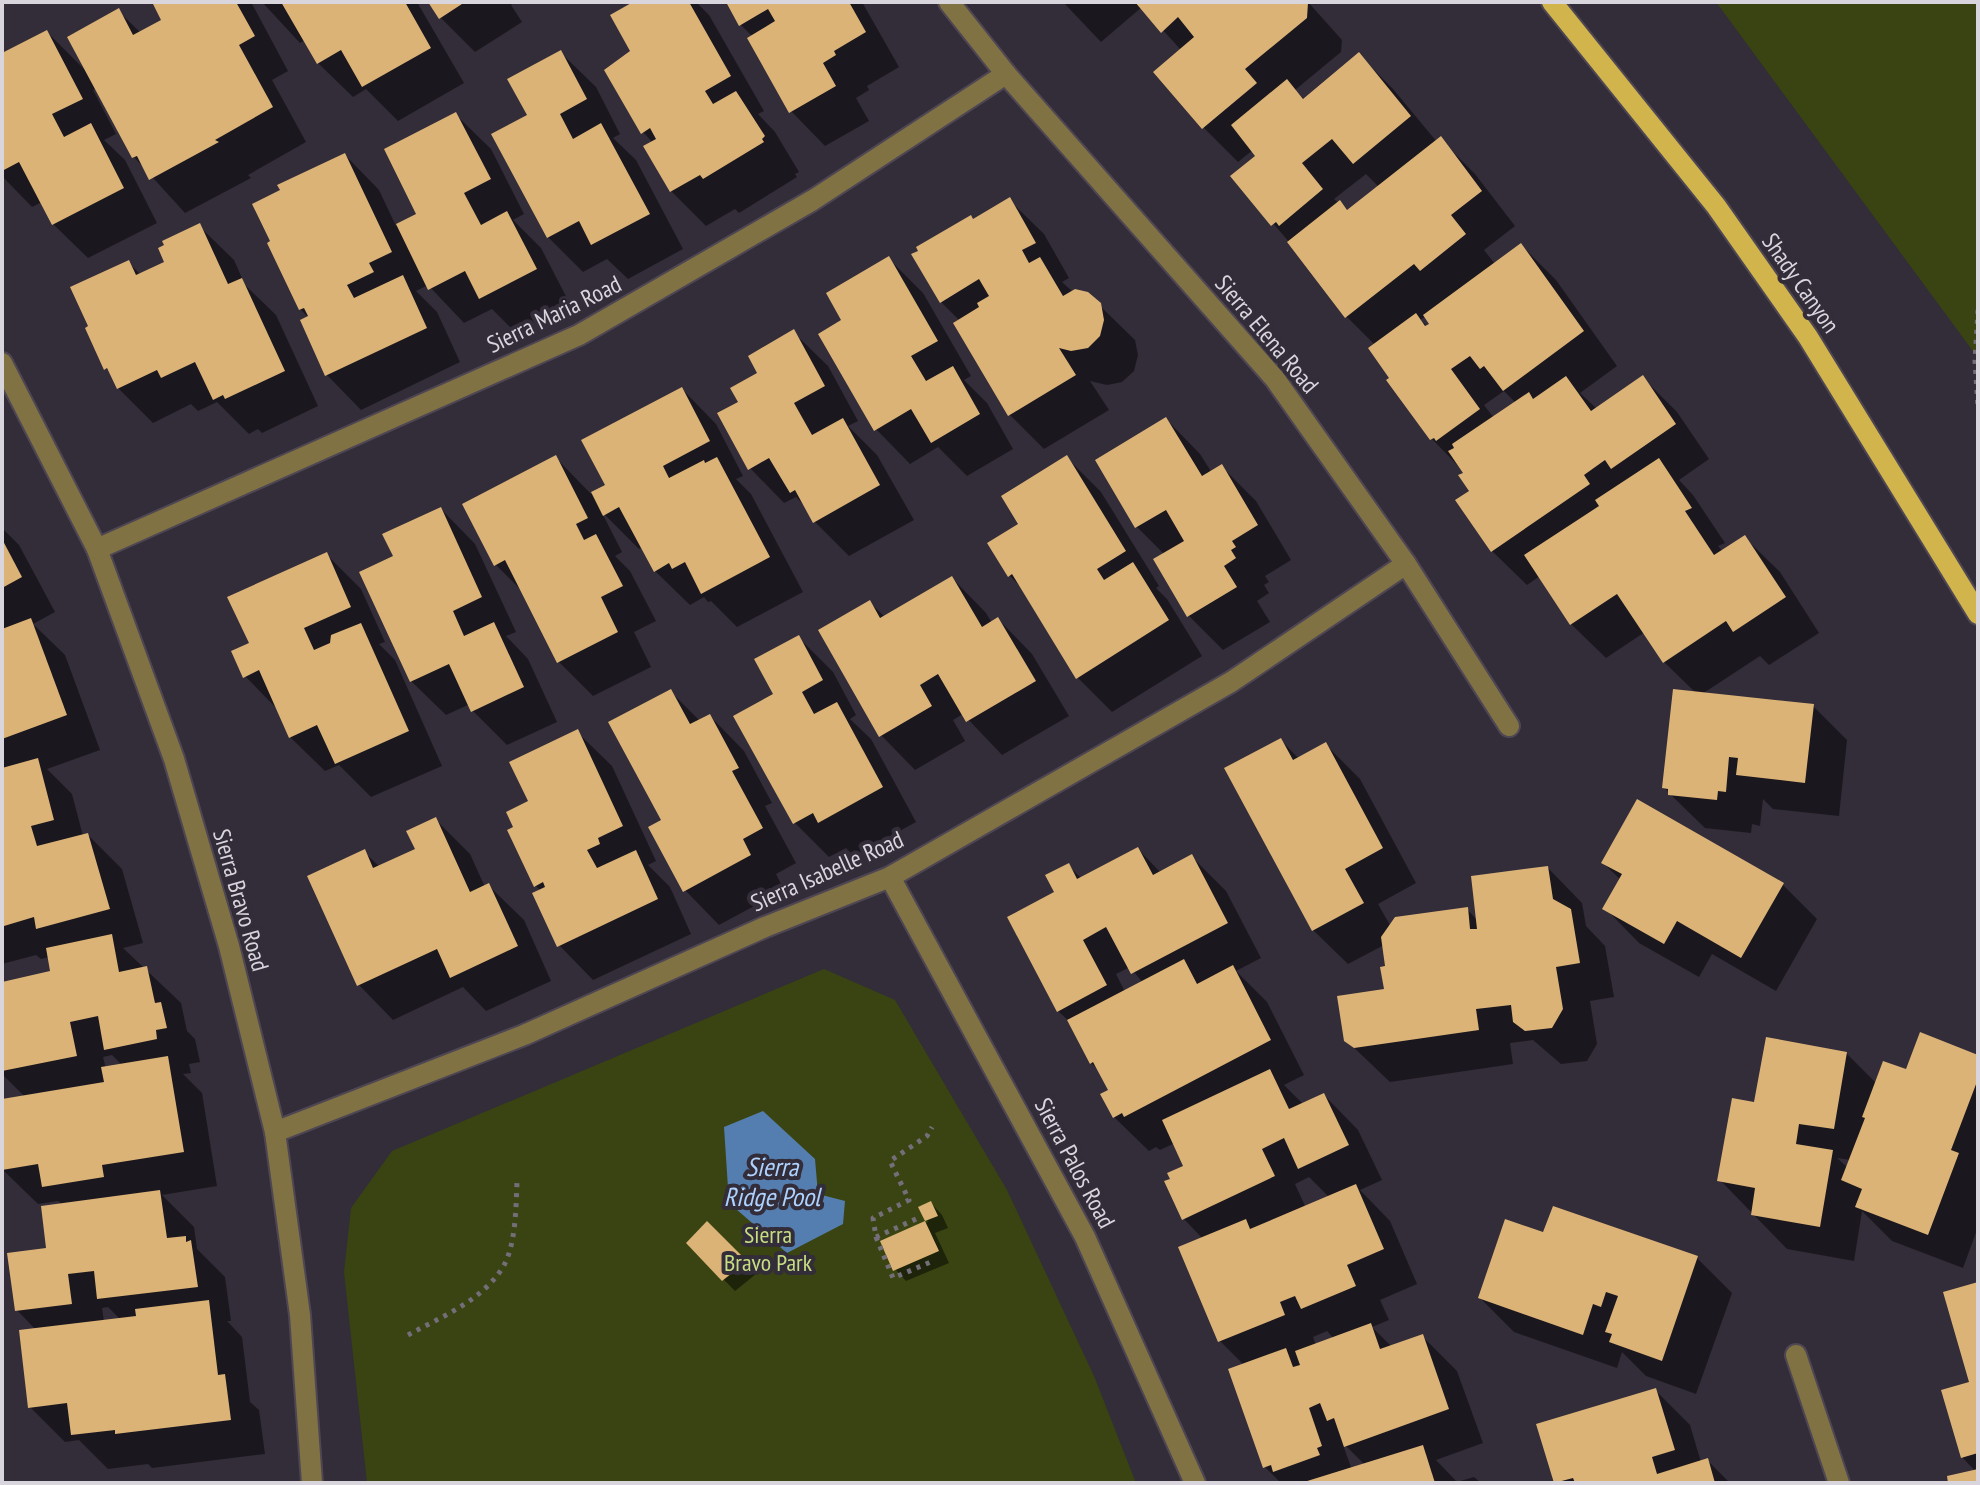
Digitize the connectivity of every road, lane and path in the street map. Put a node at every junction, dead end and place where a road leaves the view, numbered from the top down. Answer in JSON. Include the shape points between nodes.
{"nodes":[{"id":1,"x":949,"y":2,"type":"edge"},
{"id":2,"x":1552,"y":2,"type":"edge"},
{"id":3,"x":1006,"y":74,"type":"junction"},
{"id":4,"x":1978,"y":310,"type":"edge"},
{"id":5,"x":2,"y":363,"type":"edge"},
{"id":6,"x":1978,"y":407,"type":"edge"},
{"id":7,"x":97,"y":549,"type":"junction"},
{"id":8,"x":1406,"y":564,"type":"junction"},
{"id":9,"x":1978,"y":614,"type":"edge"},
{"id":10,"x":1509,"y":726,"type":"dead end"},
{"id":11,"x":890,"y":877,"type":"junction"},
{"id":12,"x":932,"y":1127,"type":"dead end"},
{"id":13,"x":275,"y":1132,"type":"junction"},
{"id":14,"x":517,"y":1182,"type":"dead end"},
{"id":15,"x":916,"y":1219,"type":"dead end"},
{"id":16,"x":876,"y":1237,"type":"junction"},
{"id":17,"x":933,"y":1261,"type":"dead end"},
{"id":18,"x":408,"y":1335,"type":"dead end"},
{"id":19,"x":1796,"y":1355,"type":"dead end"},
{"id":20,"x":312,"y":1483,"type":"edge"},
{"id":21,"x":1195,"y":1483,"type":"edge"},
{"id":22,"x":1839,"y":1483,"type":"edge"}],
"edges":[{"from":1,"to":3,"type":"street","name":"Sierra Elena Road"},
{"from":2,"to":9,"type":"main road","name":"Shady Canyon","via":[[1716,206],[1808,337]]},
{"from":3,"to":7,"type":"street","name":"Sierra Maria Road","via":[[813,200],[579,335]]},
{"from":3,"to":8,"type":"street","name":"Sierra Elena Road","via":[[1275,379]]},
{"from":4,"to":6,"type":"path"},
{"from":5,"to":7,"type":"street","name":"Sierra Bravo Road"},
{"from":7,"to":13,"type":"street","name":"Sierra Bravo Road","via":[[174,759],[229,946]]},
{"from":8,"to":10,"type":"street","name":"Sierra Elena Road"},
{"from":8,"to":11,"type":"street","name":"Sierra Isabelle Road","via":[[1231,682]]},
{"from":11,"to":13,"type":"street","name":"Sierra Isabelle Road","via":[[524,1035]]},
{"from":11,"to":21,"type":"street","name":"Sierra Palos Road","via":[[1085,1237]]},
{"from":12,"to":16,"type":"path","via":[[890,1161],[909,1200],[873,1218]]},
{"from":13,"to":20,"type":"street","name":"Sierra Bravo Road","via":[[300,1315]]},
{"from":14,"to":18,"type":"path","via":[[515,1224],[504,1266],[478,1295]]},
{"from":15,"to":16,"type":"path"},
{"from":16,"to":17,"type":"path","via":[[893,1278]]},
{"from":19,"to":22,"type":"street"}]}
